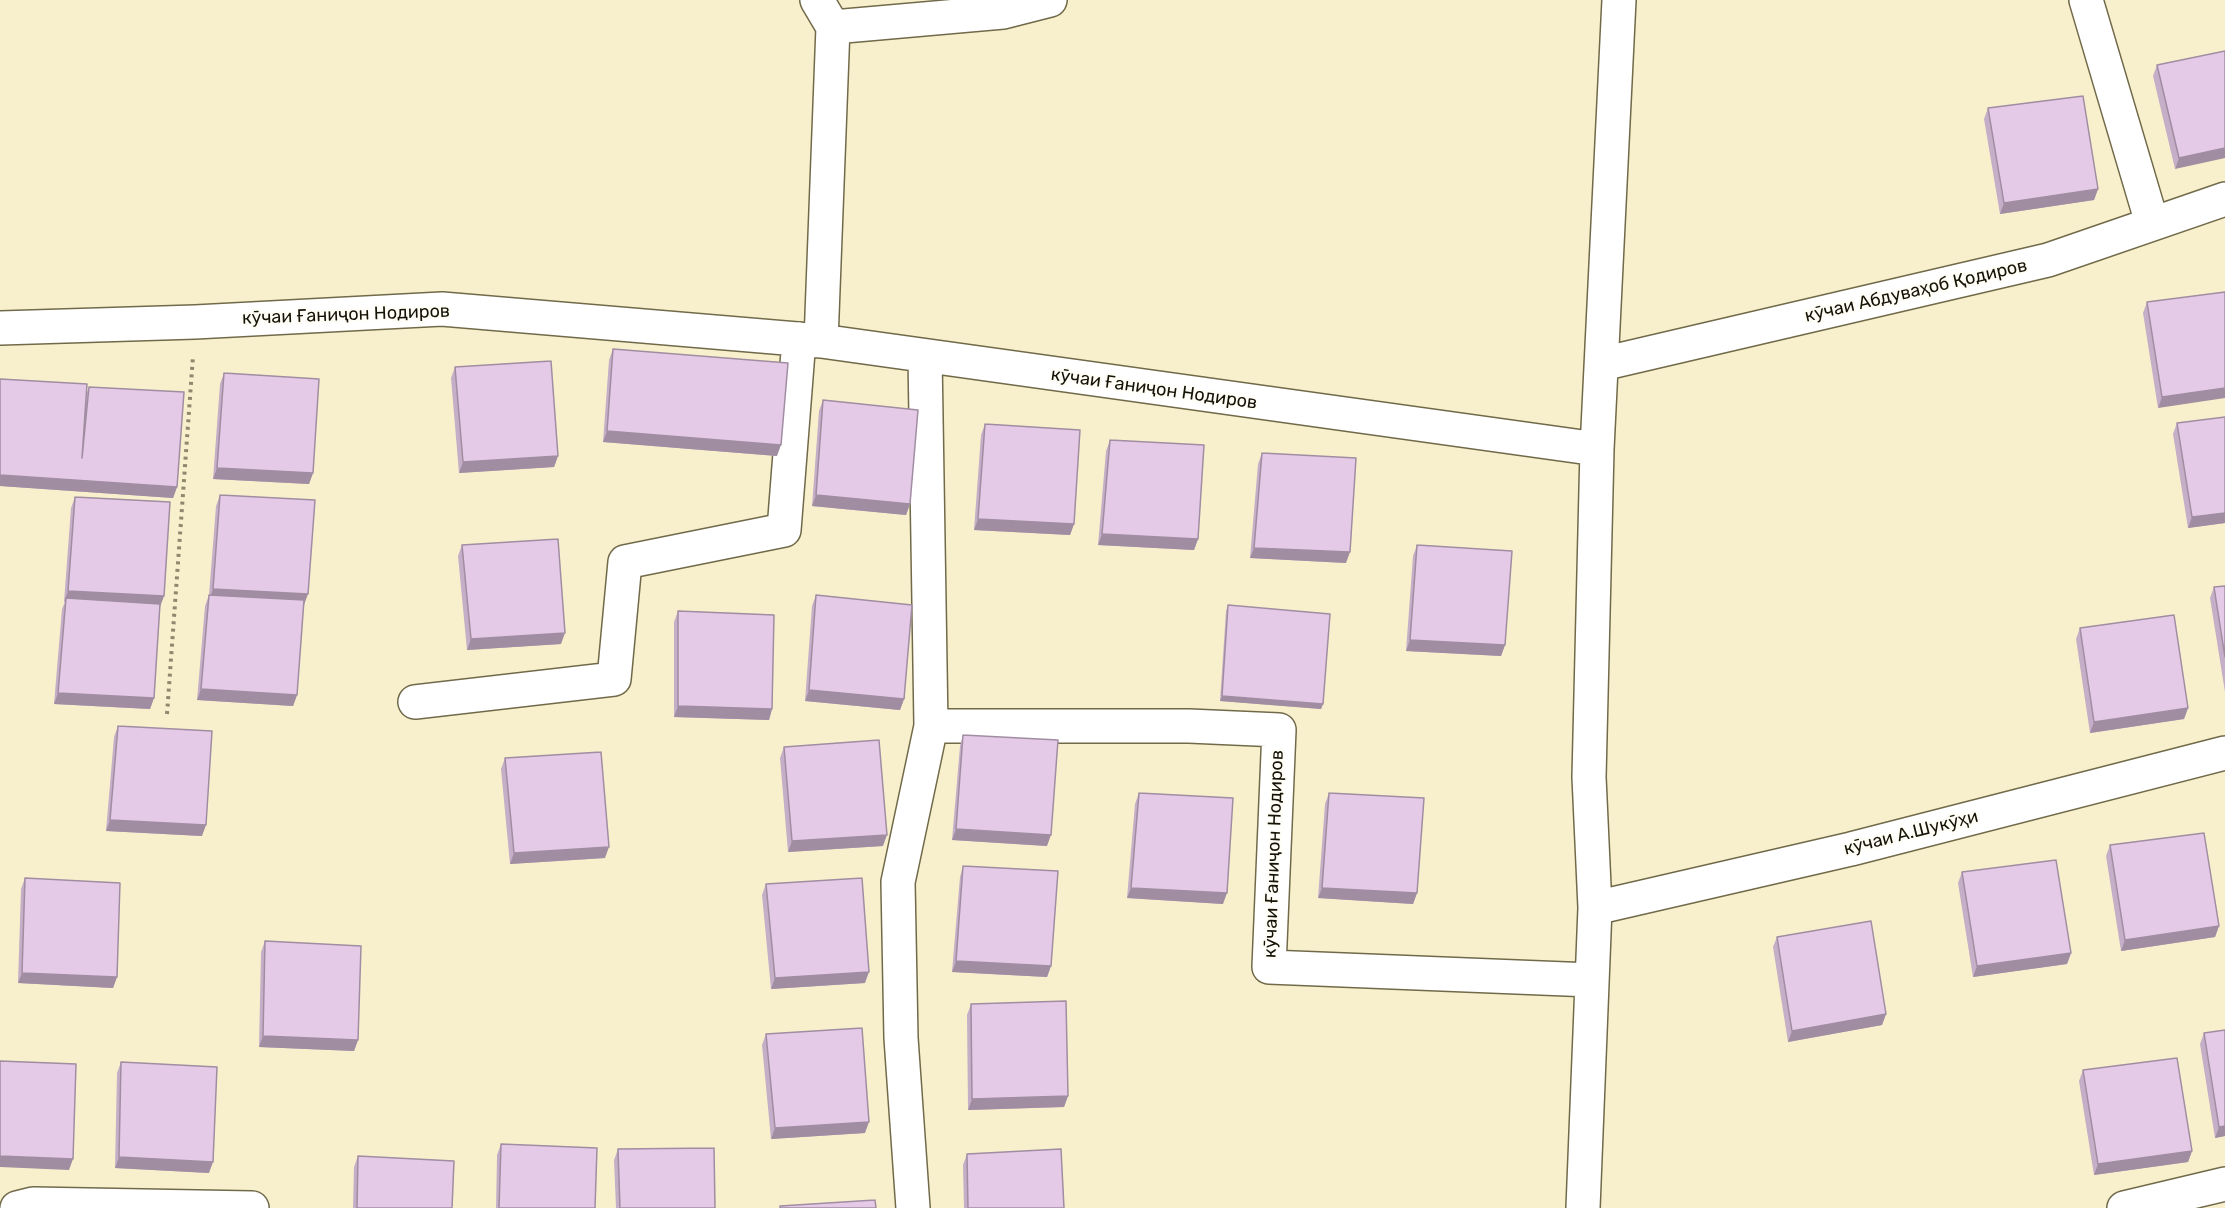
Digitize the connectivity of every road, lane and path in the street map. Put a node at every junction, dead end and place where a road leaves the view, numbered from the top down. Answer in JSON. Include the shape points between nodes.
{"nodes":[{"id":1,"x":1050,"y":0,"type":"edge"},
{"id":2,"x":1619,"y":0,"type":"edge"},
{"id":3,"x":2086,"y":0,"type":"edge"},
{"id":4,"x":933,"y":8,"type":"edge"},
{"id":5,"x":825,"y":13,"type":"edge"},
{"id":6,"x":2225,"y":199,"type":"edge"},
{"id":7,"x":2152,"y":224,"type":"junction"},
{"id":8,"x":195,"y":322,"type":"junction"},
{"id":9,"x":0,"y":328,"type":"edge"},
{"id":10,"x":810,"y":340,"type":"junction"},
{"id":11,"x":925,"y":356,"type":"junction"},
{"id":12,"x":1602,"y":364,"type":"junction"},
{"id":13,"x":1597,"y":449,"type":"junction"},
{"id":14,"x":416,"y":702,"type":"dead end"},
{"id":15,"x":167,"y":714,"type":"dead end"},
{"id":16,"x":932,"y":726,"type":"junction"},
{"id":17,"x":2225,"y":753,"type":"edge"},
{"id":18,"x":1595,"y":908,"type":"junction"},
{"id":19,"x":1592,"y":980,"type":"junction"},
{"id":20,"x":2225,"y":1184,"type":"edge"},
{"id":21,"x":17,"y":1208,"type":"edge"},
{"id":22,"x":252,"y":1208,"type":"edge"},
{"id":23,"x":913,"y":1208,"type":"edge"},
{"id":24,"x":1583,"y":1208,"type":"edge"},
{"id":25,"x":2124,"y":1208,"type":"edge"}],
"edges":[{"from":1,"to":4,"type":"street","via":[[1003,12]]},
{"from":2,"to":12,"type":"street"},
{"from":3,"to":7,"type":"street"},
{"from":4,"to":5,"type":"street"},
{"from":5,"to":10,"type":"street"},
{"from":6,"to":7,"type":"street","name":"кӯчаи Абдуваҳоб Қодиров"},
{"from":7,"to":12,"type":"street","name":"кӯчаи Абдуваҳоб Қодиров","via":[[2048,260]]},
{"from":8,"to":9,"type":"street","name":"кӯчаи Ғаниҷон Нодиров"},
{"from":8,"to":10,"type":"street","name":"кӯчаи Ғаниҷон Нодиров","via":[[442,309]]},
{"from":8,"to":15,"type":"path"},
{"from":10,"to":11,"type":"street","name":"кӯчаи Ғаниҷон Нодиров"},
{"from":10,"to":14,"type":"street","via":[[784,530],[626,562],[614,679]]},
{"from":11,"to":13,"type":"street","name":"кӯчаи Ғаниҷон Нодиров"},
{"from":11,"to":16,"type":"street"},
{"from":12,"to":13,"type":"street"},
{"from":13,"to":18,"type":"street","via":[[1589,777]]},
{"from":16,"to":19,"type":"street","name":"кӯчаи Ғаниҷон Нодиров","via":[[1279,730],[1269,967]]},
{"from":16,"to":23,"type":"street","via":[[898,882],[901,1038]]},
{"from":17,"to":18,"type":"street","name":"кӯчаи А.Шукӯҳи","via":[[1851,849]]},
{"from":18,"to":19,"type":"street"},
{"from":19,"to":24,"type":"street"},
{"from":20,"to":25,"type":"street"},
{"from":21,"to":22,"type":"street","via":[[33,1204]]}]}
